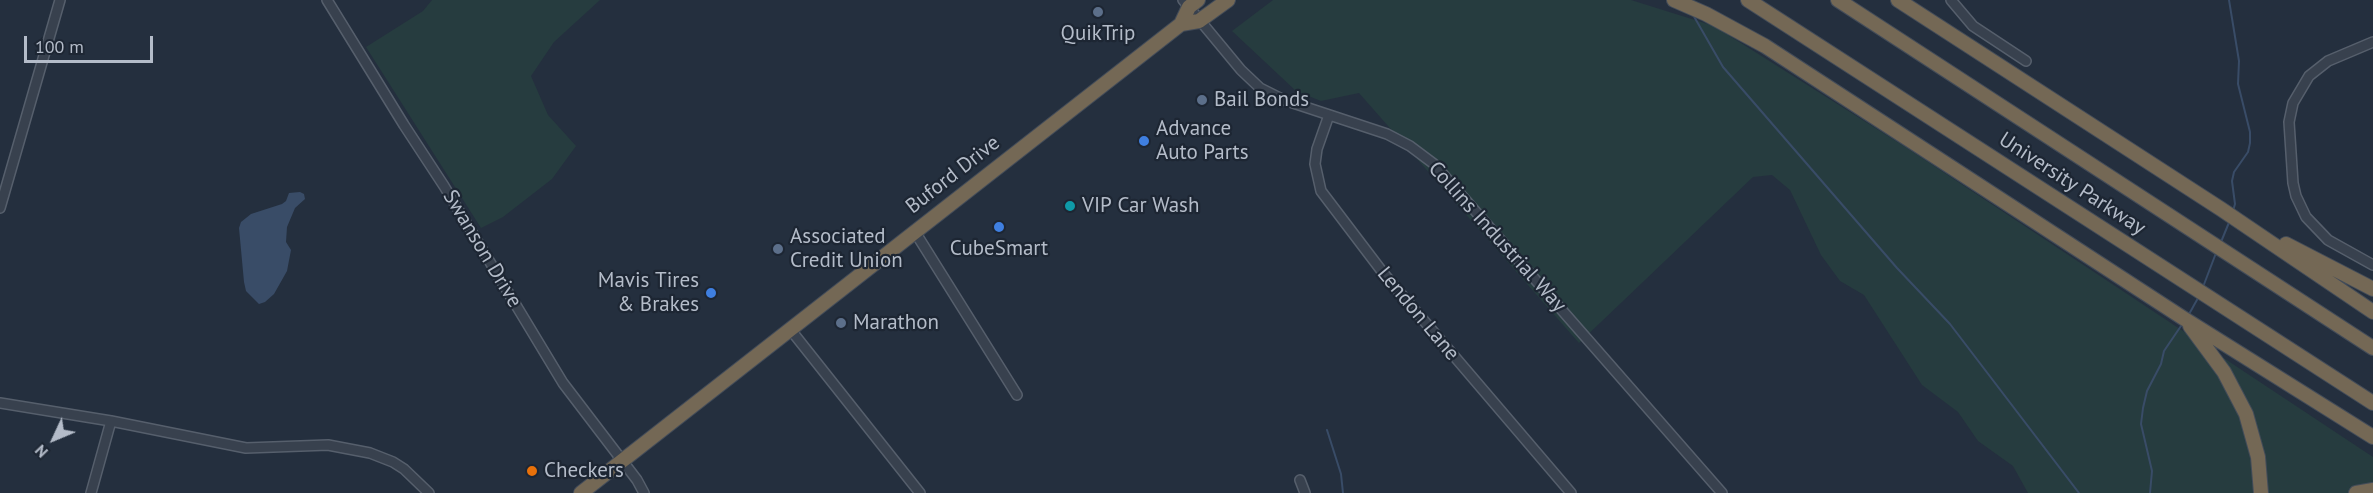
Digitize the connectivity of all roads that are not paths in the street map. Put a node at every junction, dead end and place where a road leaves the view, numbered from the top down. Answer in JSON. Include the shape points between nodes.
{"nodes":[{"id":1,"x":60,"y":0,"type":"edge"},
{"id":2,"x":327,"y":0,"type":"edge"},
{"id":3,"x":1228,"y":0,"type":"edge"},
{"id":4,"x":1674,"y":0,"type":"edge"},
{"id":5,"x":1748,"y":0,"type":"edge"},
{"id":6,"x":1838,"y":0,"type":"edge"},
{"id":7,"x":1898,"y":0,"type":"edge"},
{"id":8,"x":1952,"y":0,"type":"edge"},
{"id":9,"x":1190,"y":2,"type":"edge"},
{"id":10,"x":1199,"y":21,"type":"junction"},
{"id":11,"x":1180,"y":24,"type":"junction"},
{"id":12,"x":2373,"y":42,"type":"edge"},
{"id":13,"x":2026,"y":62,"type":"dead end"},
{"id":14,"x":1329,"y":115,"type":"junction"},
{"id":15,"x":0,"y":208,"type":"edge"},
{"id":16,"x":2221,"y":209,"type":"junction"},
{"id":17,"x":915,"y":232,"type":"junction"},
{"id":18,"x":2373,"y":265,"type":"edge"},
{"id":19,"x":2373,"y":289,"type":"edge"},
{"id":20,"x":2373,"y":312,"type":"edge"},
{"id":21,"x":2183,"y":318,"type":"junction"},
{"id":22,"x":790,"y":329,"type":"junction"},
{"id":23,"x":2373,"y":348,"type":"edge"},
{"id":24,"x":1017,"y":395,"type":"dead end"},
{"id":25,"x":0,"y":403,"type":"edge"},
{"id":26,"x":2373,"y":403,"type":"edge"},
{"id":27,"x":111,"y":421,"type":"junction"},
{"id":28,"x":2373,"y":437,"type":"edge"},
{"id":29,"x":622,"y":461,"type":"junction"},
{"id":30,"x":1300,"y":480,"type":"dead end"},
{"id":31,"x":2373,"y":490,"type":"edge"},
{"id":32,"x":91,"y":493,"type":"edge"},
{"id":33,"x":429,"y":493,"type":"edge"},
{"id":34,"x":581,"y":493,"type":"edge"},
{"id":35,"x":645,"y":493,"type":"edge"},
{"id":36,"x":920,"y":493,"type":"edge"},
{"id":37,"x":1305,"y":493,"type":"edge"},
{"id":38,"x":1571,"y":493,"type":"edge"},
{"id":39,"x":1722,"y":493,"type":"edge"},
{"id":40,"x":2261,"y":493,"type":"edge"},
{"id":41,"x":2355,"y":493,"type":"edge"}],
"edges":[{"from":1,"to":15,"type":"street"},
{"from":2,"to":29,"type":"street","name":"Swanson Drive","via":[[563,383]]},
{"from":3,"to":10,"type":"highway","name":"Buford Drive"},
{"from":4,"to":21,"type":"highway","via":[[1765,46]]},
{"from":5,"to":26,"type":"highway","name":"University Parkway"},
{"from":6,"to":23,"type":"highway","name":"University Parkway"},
{"from":7,"to":16,"type":"highway"},
{"from":8,"to":13,"type":"street","via":[[1973,26]]},
{"from":9,"to":10,"type":"street","name":"Collins Industrial Way"},
{"from":9,"to":11,"type":"highway","name":"Buford Drive"},
{"from":10,"to":11,"type":"highway","name":"Buford Drive"},
{"from":10,"to":14,"type":"street","name":"Collins Industrial Way","via":[[1260,88]]},
{"from":11,"to":17,"type":"highway","name":"Buford Drive"},
{"from":12,"to":18,"type":"street","via":[[2328,61],[2309,76],[2293,103],[2289,138],[2295,189],[2306,217],[2328,240]]},
{"from":14,"to":38,"type":"street","name":"Lendon Lane","via":[[1315,164],[1321,191],[1384,274]]},
{"from":14,"to":39,"type":"street","name":"Collins Industrial Way","via":[[1402,141],[1434,164]]},
{"from":16,"to":19,"type":"highway"},
{"from":16,"to":20,"type":"highway"},
{"from":17,"to":22,"type":"highway","name":"Buford Drive"},
{"from":17,"to":24,"type":"street"},
{"from":21,"to":28,"type":"highway"},
{"from":21,"to":40,"type":"highway","via":[[2224,372],[2246,414],[2258,457]]},
{"from":22,"to":29,"type":"highway","name":"Buford Drive"},
{"from":22,"to":36,"type":"street"},
{"from":25,"to":27,"type":"street"},
{"from":27,"to":32,"type":"street"},
{"from":27,"to":33,"type":"street","via":[[246,448],[328,445],[370,453],[404,469]]},
{"from":29,"to":34,"type":"highway","name":"Buford Drive"},
{"from":29,"to":35,"type":"street","name":"Swanson Drive"},
{"from":30,"to":37,"type":"street"},
{"from":31,"to":41,"type":"highway"}]}
